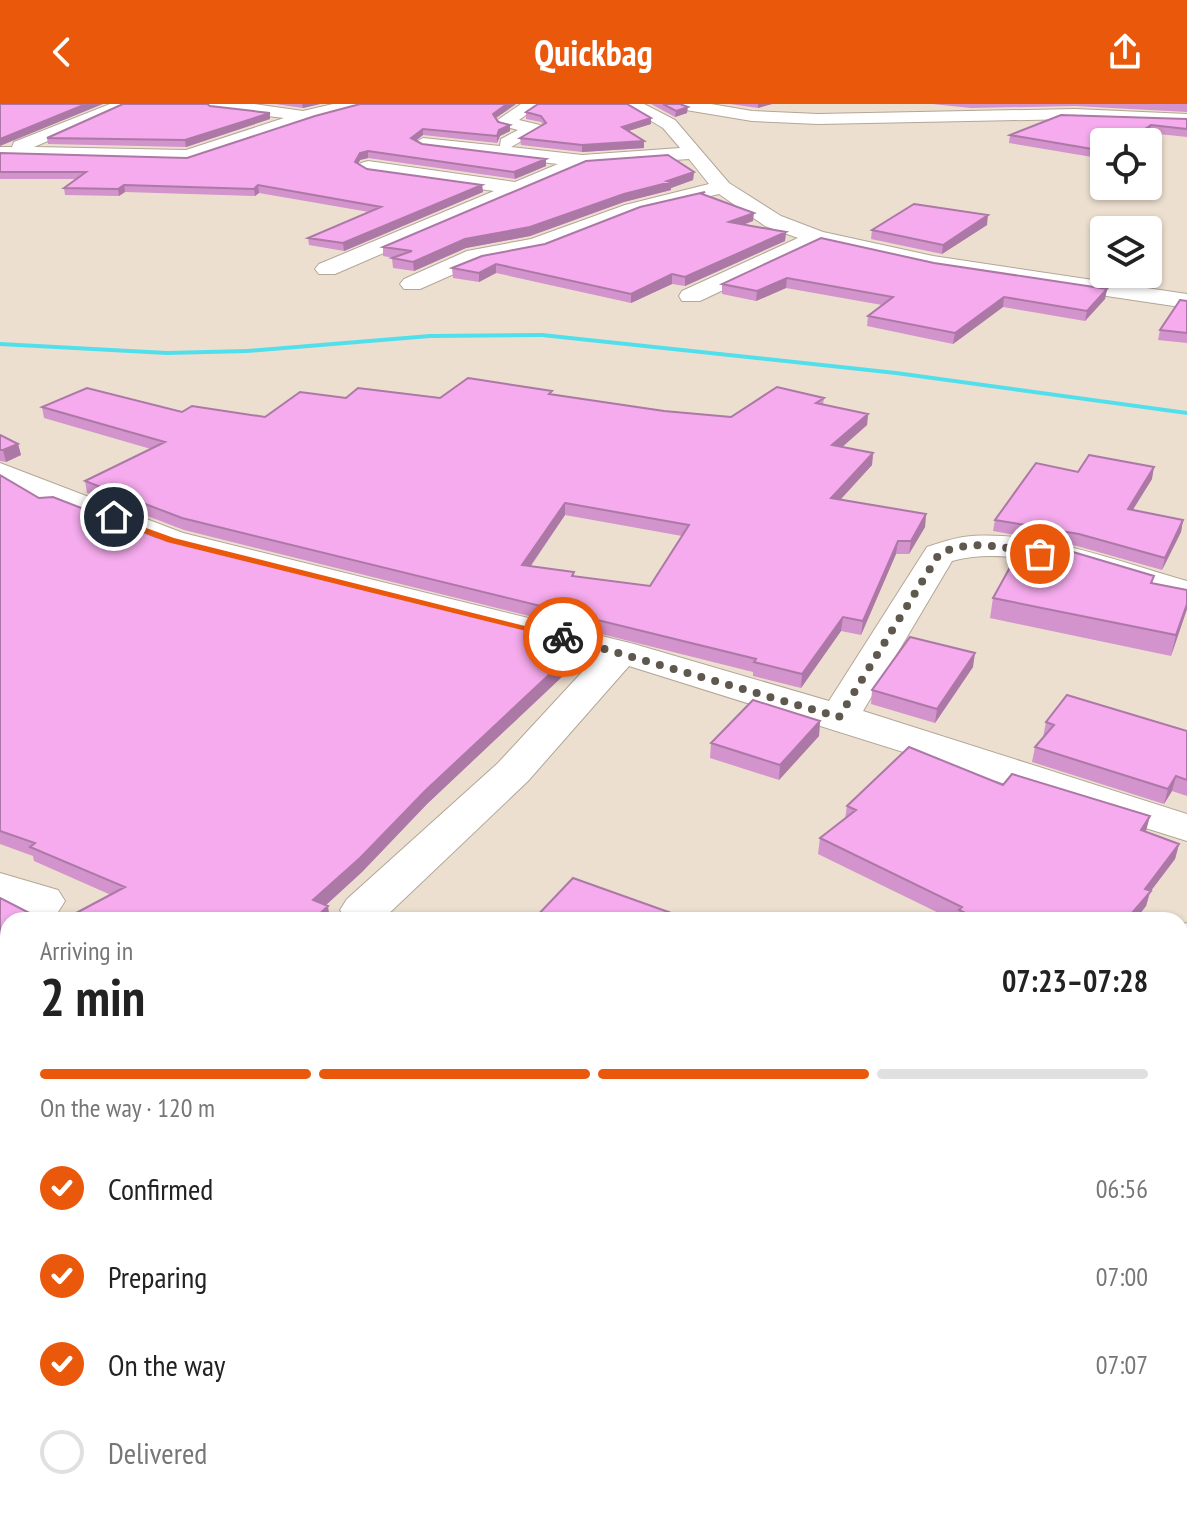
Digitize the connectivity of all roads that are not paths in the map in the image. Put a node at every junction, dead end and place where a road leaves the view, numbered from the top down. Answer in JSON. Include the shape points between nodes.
{"nodes":[{"id":1,"x":125,"y":104,"type":"edge"},
{"id":2,"x":211,"y":104,"type":"edge"},
{"id":3,"x":353,"y":104,"type":"edge"},
{"id":4,"x":533,"y":104,"type":"edge"},
{"id":5,"x":631,"y":104,"type":"edge"},
{"id":6,"x":680,"y":104,"type":"edge"},
{"id":7,"x":793,"y":104,"type":"edge"},
{"id":8,"x":309,"y":115,"type":"junction"},
{"id":9,"x":752,"y":116,"type":"junction"},
{"id":10,"x":1187,"y":119,"type":"edge"},
{"id":11,"x":423,"y":143,"type":"edge"},
{"id":12,"x":489,"y":149,"type":"junction"},
{"id":13,"x":2,"y":152,"type":"edge"},
{"id":14,"x":695,"y":153,"type":"junction"},
{"id":15,"x":582,"y":161,"type":"junction"},
{"id":16,"x":368,"y":167,"type":"edge"},
{"id":17,"x":722,"y":187,"type":"junction"},
{"id":18,"x":515,"y":188,"type":"junction"},
{"id":19,"x":817,"y":237,"type":"junction"},
{"id":20,"x":327,"y":269,"type":"dead end"},
{"id":21,"x":412,"y":284,"type":"dead end"},
{"id":22,"x":691,"y":296,"type":"dead end"},
{"id":23,"x":1187,"y":301,"type":"edge"},
{"id":24,"x":0,"y":472,"type":"edge"},
{"id":25,"x":1187,"y":592,"type":"edge"},
{"id":26,"x":621,"y":652,"type":"junction"},
{"id":27,"x":839,"y":717,"type":"junction"},
{"id":28,"x":1187,"y":828,"type":"edge"},
{"id":29,"x":364,"y":910,"type":"dead end"}],
"edges":[{"from":1,"to":13,"type":"street"},
{"from":2,"to":8,"type":"street"},
{"from":3,"to":8,"type":"street"},
{"from":4,"to":12,"type":"street","via":[[505,121],[534,129]]},
{"from":5,"to":14,"type":"street","via":[[669,124]]},
{"from":6,"to":9,"type":"street"},
{"from":7,"to":9,"type":"street"},
{"from":8,"to":13,"type":"street","via":[[188,156]]},
{"from":9,"to":10,"type":"street","via":[[1075,114]]},
{"from":11,"to":12,"type":"street"},
{"from":12,"to":15,"type":"street"},
{"from":14,"to":15,"type":"street"},
{"from":14,"to":17,"type":"street"},
{"from":15,"to":18,"type":"street"},
{"from":16,"to":18,"type":"street"},
{"from":17,"to":19,"type":"street","via":[[773,221]]},
{"from":17,"to":21,"type":"street","via":[[632,209],[536,245],[475,256]]},
{"from":18,"to":20,"type":"street"},
{"from":19,"to":22,"type":"street"},
{"from":19,"to":23,"type":"street","via":[[933,263]]},
{"from":24,"to":26,"type":"street","via":[[171,540]]},
{"from":25,"to":27,"type":"street","via":[[1061,557],[997,546],[955,547],[939,554]]},
{"from":26,"to":27,"type":"street"},
{"from":26,"to":29,"type":"street","via":[[513,772]]},
{"from":27,"to":28,"type":"street"}]}
